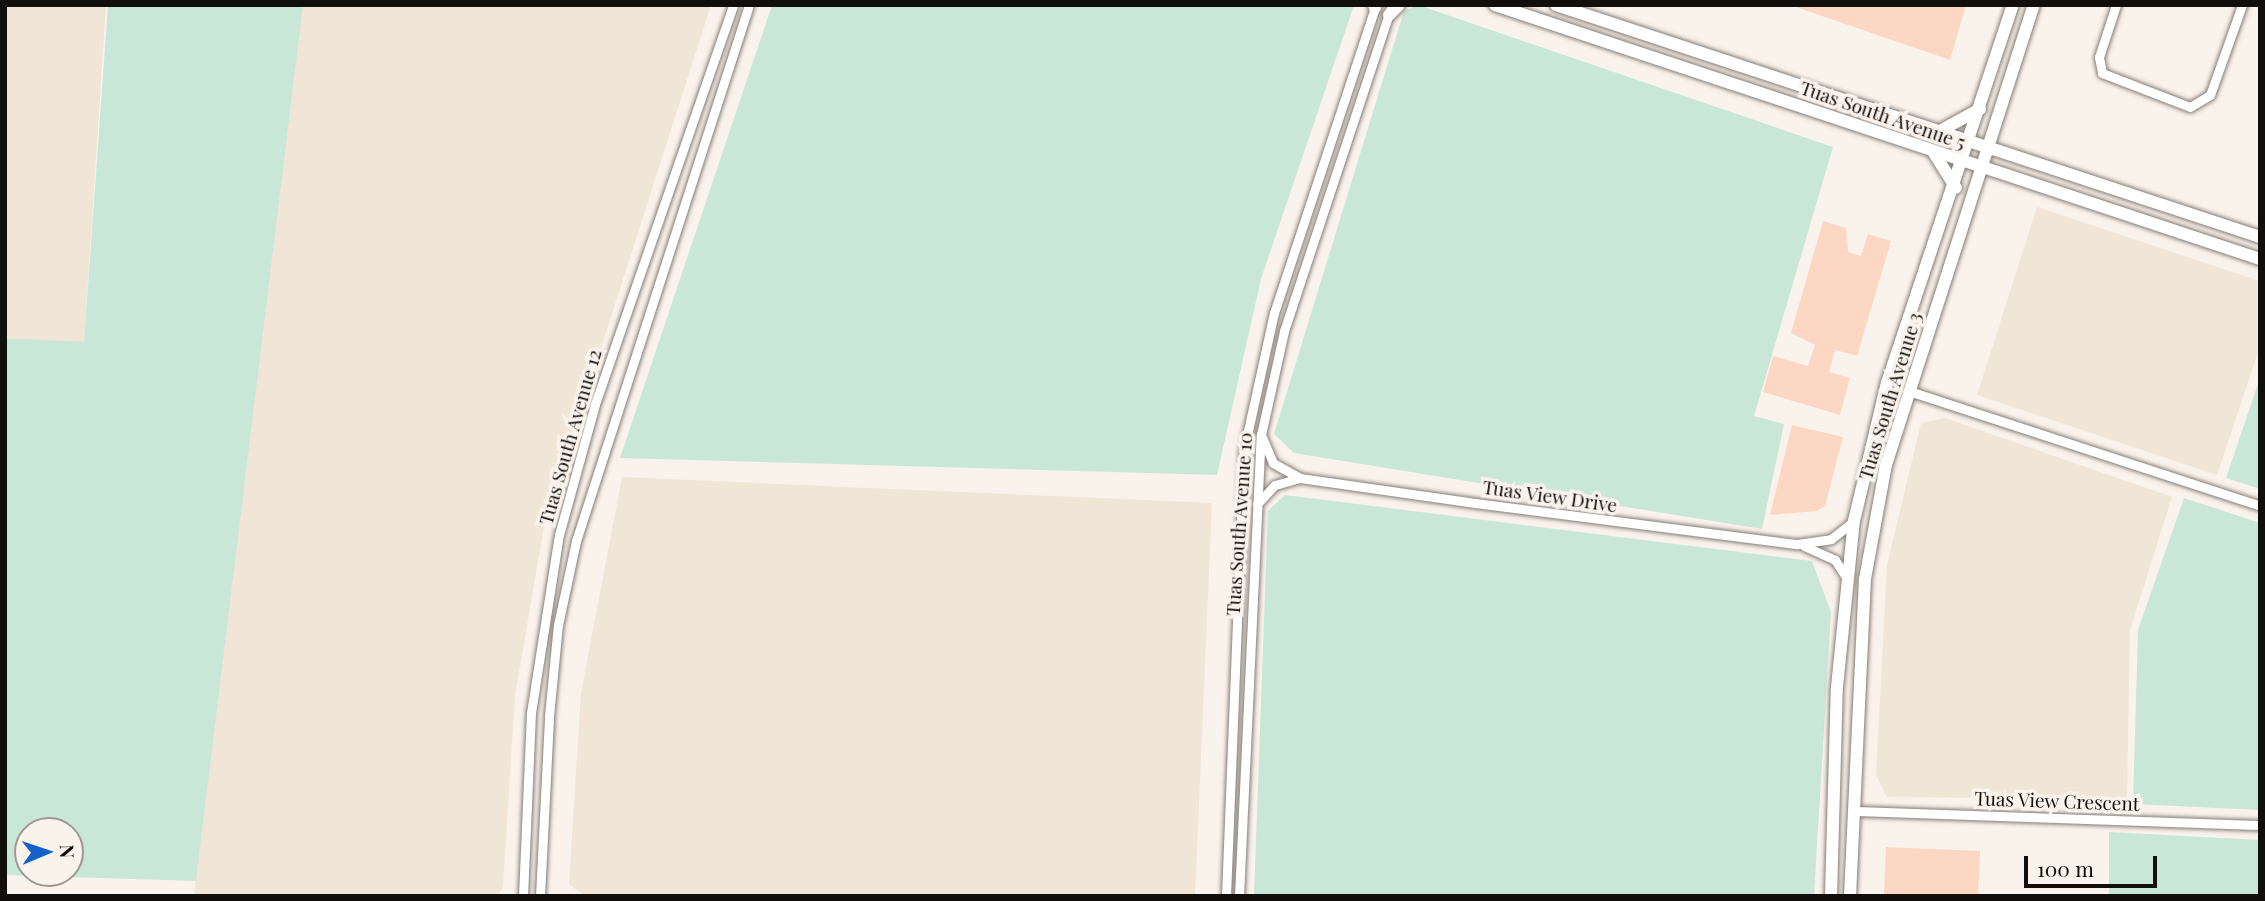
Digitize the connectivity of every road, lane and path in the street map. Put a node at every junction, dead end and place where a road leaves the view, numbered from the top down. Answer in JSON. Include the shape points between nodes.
{"nodes":[{"id":1,"x":733,"y":5,"type":"edge"},
{"id":2,"x":749,"y":5,"type":"edge"},
{"id":3,"x":1399,"y":5,"type":"edge"},
{"id":4,"x":1495,"y":5,"type":"edge"},
{"id":5,"x":1556,"y":5,"type":"edge"},
{"id":6,"x":2013,"y":5,"type":"edge"},
{"id":7,"x":2034,"y":5,"type":"edge"},
{"id":8,"x":2116,"y":5,"type":"edge"},
{"id":9,"x":2242,"y":5,"type":"edge"},
{"id":10,"x":1375,"y":6,"type":"edge"},
{"id":11,"x":1390,"y":10,"type":"edge"},
{"id":12,"x":1980,"y":109,"type":"junction"},
{"id":13,"x":1997,"y":122,"type":"junction"},
{"id":14,"x":1937,"y":132,"type":"junction"},
{"id":15,"x":1970,"y":141,"type":"junction"},
{"id":16,"x":1989,"y":148,"type":"junction"},
{"id":17,"x":1934,"y":153,"type":"junction"},
{"id":18,"x":2016,"y":156,"type":"junction"},
{"id":19,"x":1963,"y":163,"type":"junction"},
{"id":20,"x":1982,"y":168,"type":"junction"},
{"id":21,"x":2004,"y":175,"type":"junction"},
{"id":22,"x":1956,"y":188,"type":"junction"},
{"id":23,"x":1974,"y":195,"type":"junction"},
{"id":24,"x":2260,"y":237,"type":"edge"},
{"id":25,"x":2260,"y":259,"type":"edge"},
{"id":26,"x":1909,"y":391,"type":"junction"},
{"id":27,"x":1261,"y":435,"type":"junction"},
{"id":28,"x":1886,"y":464,"type":"junction"},
{"id":29,"x":1866,"y":467,"type":"junction"},
{"id":30,"x":1300,"y":478,"type":"junction"},
{"id":31,"x":1256,"y":505,"type":"junction"},
{"id":32,"x":2260,"y":506,"type":"edge"},
{"id":33,"x":1854,"y":521,"type":"junction"},
{"id":34,"x":1797,"y":544,"type":"junction"},
{"id":35,"x":1846,"y":577,"type":"junction"},
{"id":36,"x":1854,"y":811,"type":"junction"},
{"id":37,"x":2260,"y":825,"type":"edge"},
{"id":38,"x":522,"y":894,"type":"edge"},
{"id":39,"x":540,"y":896,"type":"edge"},
{"id":40,"x":1226,"y":896,"type":"edge"},
{"id":41,"x":1239,"y":896,"type":"edge"},
{"id":42,"x":1831,"y":896,"type":"edge"},
{"id":43,"x":1850,"y":896,"type":"edge"}],
"edges":[{"from":1,"to":38,"type":"street","name":"Tuas South Avenue 12","via":[[595,404],[559,535],[531,713]]},
{"from":2,"to":39,"type":"street","name":"Tuas South Avenue 12","via":[[576,541],[558,625],[550,703]]},
{"from":3,"to":11,"type":"street"},
{"from":4,"to":17,"type":"street","name":"Tuas South Avenue 5"},
{"from":5,"to":14,"type":"street","name":"Tuas South Avenue 5"},
{"from":6,"to":12,"type":"street","name":"Tuas South Avenue 3"},
{"from":7,"to":13,"type":"street","name":"Tuas South Avenue 3"},
{"from":8,"to":9,"type":"street","via":[[2099,57],[2102,73],[2190,107],[2210,95]]},
{"from":10,"to":40,"type":"street","name":"Tuas South Avenue 10","via":[[1274,313],[1247,425]]},
{"from":11,"to":27,"type":"street","name":"Tuas South Avenue 10","via":[[1284,331]]},
{"from":12,"to":14,"type":"street"},
{"from":12,"to":15,"type":"street","name":"Tuas South Avenue 3"},
{"from":13,"to":16,"type":"street","name":"Tuas South Avenue 3"},
{"from":13,"to":18,"type":"street"},
{"from":14,"to":15,"type":"street","name":"Tuas South Avenue 5"},
{"from":15,"to":16,"type":"street","name":"Tuas South Avenue 5"},
{"from":15,"to":19,"type":"street","name":"Tuas South Avenue 3"},
{"from":16,"to":18,"type":"street","name":"Tuas South Avenue 5"},
{"from":16,"to":20,"type":"street","name":"Tuas South Avenue 3"},
{"from":17,"to":19,"type":"street","name":"Tuas South Avenue 5"},
{"from":17,"to":22,"type":"street"},
{"from":18,"to":24,"type":"street","name":"Tuas South Avenue 5"},
{"from":19,"to":20,"type":"street","name":"Tuas South Avenue 5"},
{"from":19,"to":22,"type":"street","name":"Tuas South Avenue 3"},
{"from":20,"to":21,"type":"street","name":"Tuas South Avenue 5"},
{"from":20,"to":23,"type":"street","name":"Tuas South Avenue 3"},
{"from":21,"to":23,"type":"street"},
{"from":21,"to":25,"type":"street","name":"Tuas South Avenue 5"},
{"from":22,"to":29,"type":"street","name":"Tuas South Avenue 3","via":[[1916,292]]},
{"from":23,"to":26,"type":"street","name":"Tuas South Avenue 3"},
{"from":26,"to":28,"type":"street","name":"Tuas South Avenue 3"},
{"from":26,"to":32,"type":"street"},
{"from":27,"to":30,"type":"street","name":"Tuas View Drive","via":[[1273,463]]},
{"from":27,"to":31,"type":"street","name":"Tuas South Avenue 10"},
{"from":28,"to":29,"type":"street"},
{"from":28,"to":36,"type":"street","name":"Tuas South Avenue 3","via":[[1865,579]]},
{"from":29,"to":33,"type":"street","name":"Tuas South Avenue 3"},
{"from":30,"to":31,"type":"street","via":[[1275,485]]},
{"from":30,"to":34,"type":"street","name":"Tuas View Drive"},
{"from":31,"to":41,"type":"street","name":"Tuas South Avenue 10"},
{"from":33,"to":34,"type":"street","name":"Tuas View Drive","via":[[1831,539]]},
{"from":33,"to":35,"type":"street","name":"Tuas South Avenue 3"},
{"from":34,"to":35,"type":"street","name":"Tuas View Drive","via":[[1835,560]]},
{"from":35,"to":42,"type":"street","name":"Tuas South Avenue 3"},
{"from":36,"to":37,"type":"street","name":"Tuas View Crescent"},
{"from":36,"to":43,"type":"street","name":"Tuas South Avenue 3"}]}
